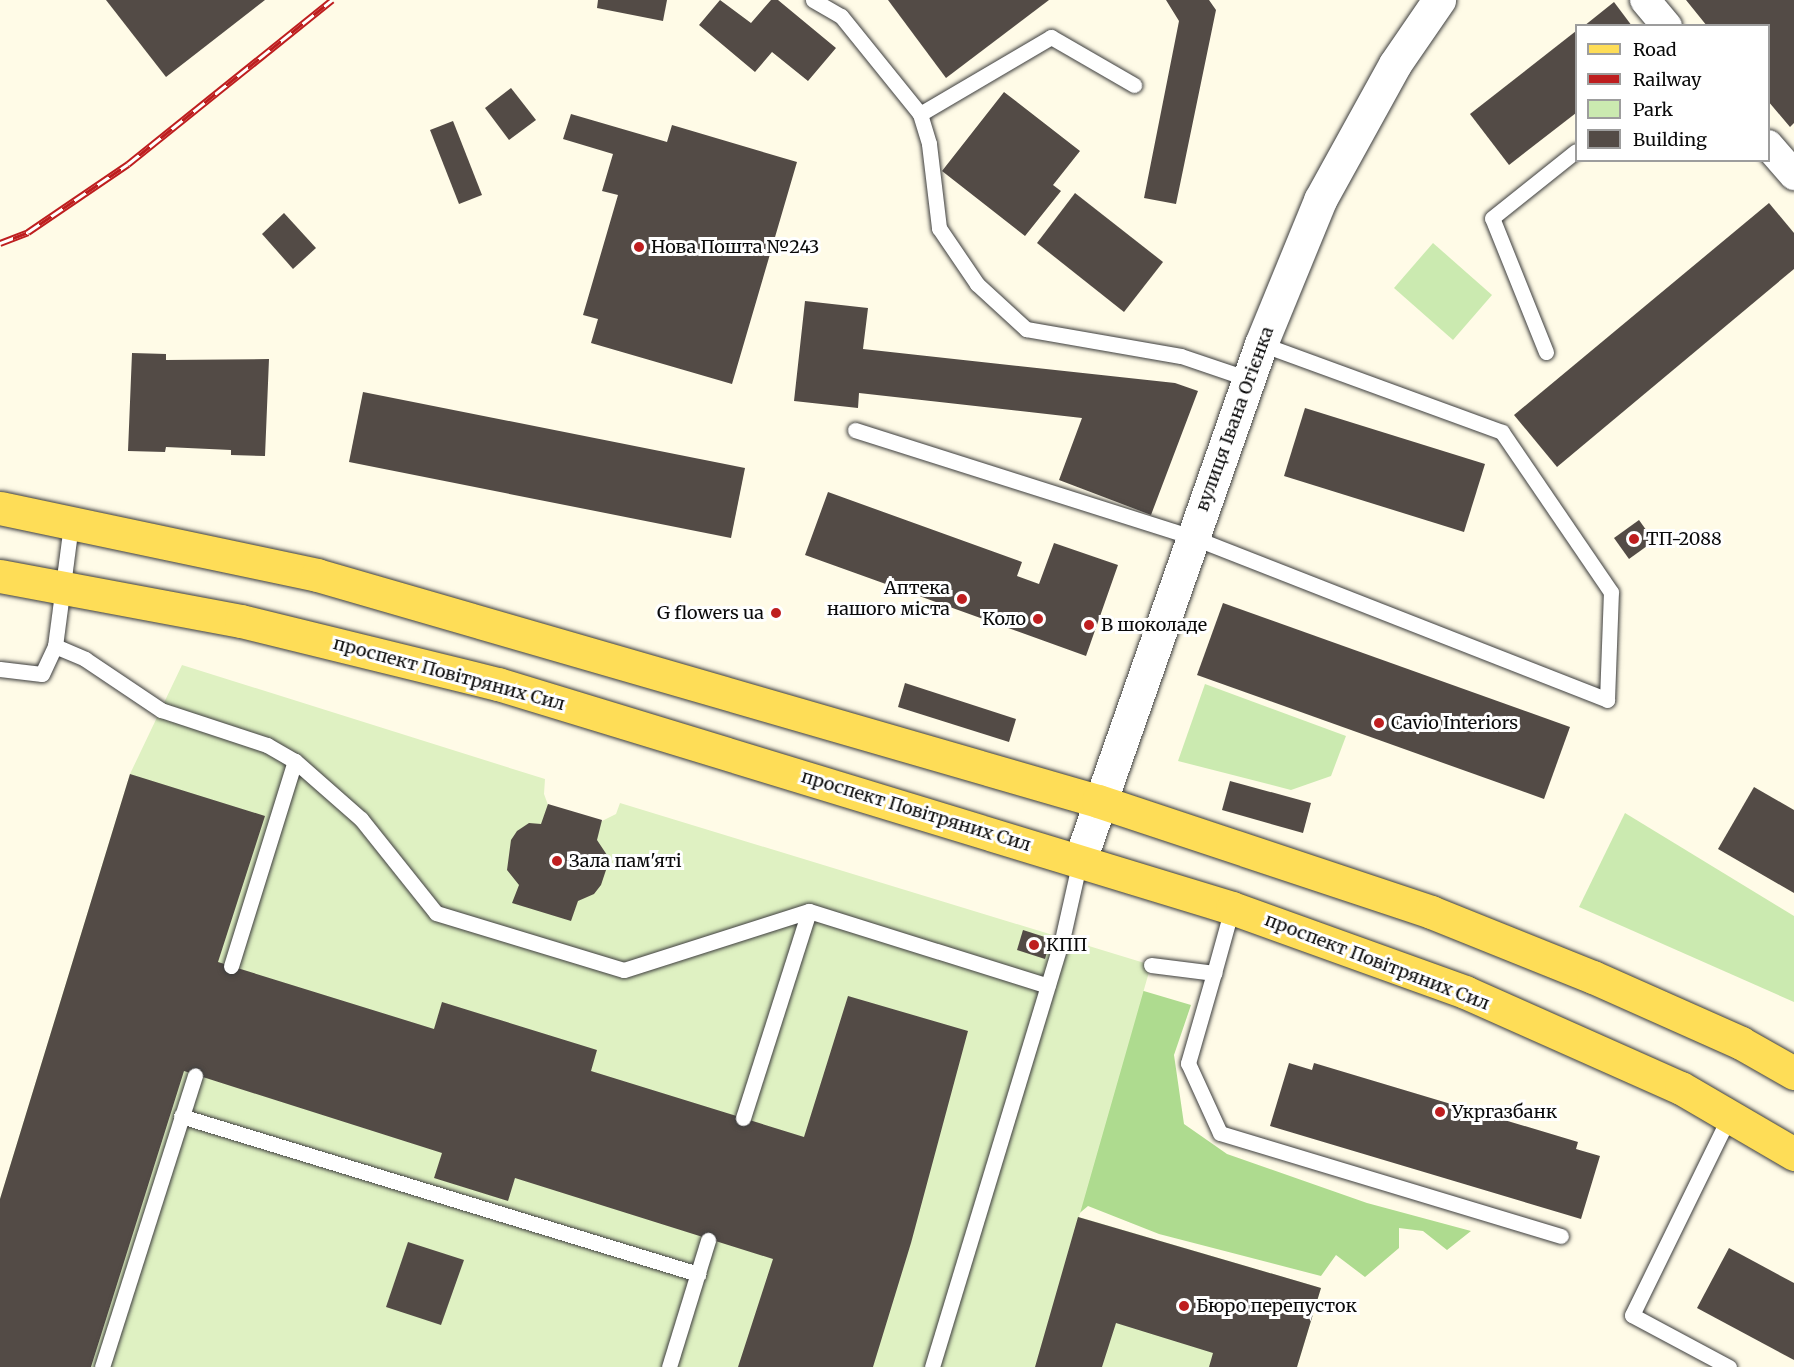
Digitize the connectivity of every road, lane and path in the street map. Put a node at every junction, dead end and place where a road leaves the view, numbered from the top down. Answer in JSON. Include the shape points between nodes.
{"nodes":[{"id":1,"x":813,"y":0,"type":"edge"},
{"id":2,"x":841,"y":0,"type":"edge"},
{"id":3,"x":1439,"y":0,"type":"edge"},
{"id":4,"x":1645,"y":0,"type":"edge"},
{"id":5,"x":841,"y":16,"type":"junction"},
{"id":6,"x":1665,"y":24,"type":"edge"},
{"id":7,"x":1134,"y":85,"type":"dead end"},
{"id":8,"x":921,"y":114,"type":"junction"},
{"id":9,"x":1770,"y":147,"type":"edge"},
{"id":10,"x":1575,"y":152,"type":"edge"},
{"id":11,"x":1794,"y":175,"type":"edge"},
{"id":12,"x":1261,"y":344,"type":"junction"},
{"id":13,"x":1546,"y":352,"type":"dead end"},
{"id":14,"x":1249,"y":379,"type":"junction"},
{"id":15,"x":855,"y":430,"type":"dead end"},
{"id":16,"x":0,"y":508,"type":"edge"},
{"id":17,"x":71,"y":525,"type":"junction"},
{"id":18,"x":1192,"y":537,"type":"junction"},
{"id":19,"x":0,"y":576,"type":"edge"},
{"id":20,"x":64,"y":589,"type":"junction"},
{"id":21,"x":55,"y":646,"type":"junction"},
{"id":22,"x":0,"y":669,"type":"edge"},
{"id":23,"x":295,"y":761,"type":"junction"},
{"id":24,"x":1098,"y":801,"type":"junction"},
{"id":25,"x":1080,"y":860,"type":"junction"},
{"id":26,"x":1232,"y":908,"type":"junction"},
{"id":27,"x":809,"y":911,"type":"junction"},
{"id":28,"x":1151,"y":965,"type":"dead end"},
{"id":29,"x":231,"y":966,"type":"dead end"},
{"id":30,"x":1214,"y":973,"type":"junction"},
{"id":31,"x":1048,"y":986,"type":"junction"},
{"id":32,"x":1794,"y":1073,"type":"edge"},
{"id":33,"x":195,"y":1075,"type":"dead end"},
{"id":34,"x":181,"y":1116,"type":"junction"},
{"id":35,"x":1729,"y":1117,"type":"junction"},
{"id":36,"x":743,"y":1118,"type":"dead end"},
{"id":37,"x":1794,"y":1154,"type":"edge"},
{"id":38,"x":1561,"y":1236,"type":"dead end"},
{"id":39,"x":708,"y":1240,"type":"dead end"},
{"id":40,"x":698,"y":1274,"type":"junction"},
{"id":41,"x":102,"y":1367,"type":"edge"},
{"id":42,"x":669,"y":1367,"type":"edge"},
{"id":43,"x":932,"y":1367,"type":"edge"},
{"id":44,"x":1729,"y":1367,"type":"edge"}],
"edges":[{"from":1,"to":5,"type":"lane"},
{"from":2,"to":5,"type":"lane"},
{"from":3,"to":12,"type":"street","name":"вулиця Івана Огієнка","via":[[1395,64],[1320,200]]},
{"from":4,"to":6,"type":"street"},
{"from":5,"to":8,"type":"lane"},
{"from":7,"to":8,"type":"lane","via":[[1051,37]]},
{"from":8,"to":14,"type":"lane","via":[[929,144],[939,228],[977,284],[1026,329],[1181,356]]},
{"from":9,"to":11,"type":"street"},
{"from":10,"to":13,"type":"lane","via":[[1492,218]]},
{"from":12,"to":14,"type":"street","name":"вулиця Івана Огієнка"},
{"from":12,"to":18,"type":"lane","via":[[1502,432],[1611,592],[1607,700]]},
{"from":14,"to":18,"type":"street","name":"вулиця Івана Огієнка"},
{"from":15,"to":18,"type":"lane"},
{"from":16,"to":17,"type":"main road"},
{"from":17,"to":20,"type":"lane"},
{"from":17,"to":24,"type":"main road","via":[[317,575]]},
{"from":18,"to":24,"type":"street","name":"вулиця Івана Огієнка"},
{"from":19,"to":20,"type":"main road","name":"проспект Повітряних Сил"},
{"from":20,"to":21,"type":"lane"},
{"from":20,"to":25,"type":"main road","name":"проспект Повітряних Сил","via":[[241,621],[487,681]]},
{"from":21,"to":22,"type":"lane","via":[[42,674]]},
{"from":21,"to":23,"type":"lane","via":[[85,659],[161,710],[267,745]]},
{"from":23,"to":27,"type":"lane","via":[[362,819],[436,913],[624,970]]},
{"from":23,"to":29,"type":"lane"},
{"from":24,"to":25,"type":"street","name":"вулиця Івана Огієнка"},
{"from":24,"to":32,"type":"main road","via":[[1431,912],[1614,986],[1741,1043]]},
{"from":25,"to":26,"type":"main road","name":"проспект Повітряних Сил"},
{"from":25,"to":31,"type":"lane"},
{"from":26,"to":30,"type":"lane"},
{"from":26,"to":35,"type":"main road","name":"проспект Повітряних Сил","via":[[1465,993],[1681,1088]]},
{"from":27,"to":31,"type":"lane"},
{"from":27,"to":36,"type":"lane"},
{"from":28,"to":30,"type":"lane"},
{"from":30,"to":38,"type":"lane","via":[[1188,1063],[1220,1133]]},
{"from":31,"to":43,"type":"lane"},
{"from":33,"to":34,"type":"lane"},
{"from":34,"to":40,"type":"lane"},
{"from":34,"to":41,"type":"lane"},
{"from":35,"to":37,"type":"main road","name":"проспект Повітряних Сил"},
{"from":35,"to":44,"type":"lane","via":[[1632,1315]]},
{"from":39,"to":40,"type":"lane"},
{"from":40,"to":42,"type":"lane"}]}
